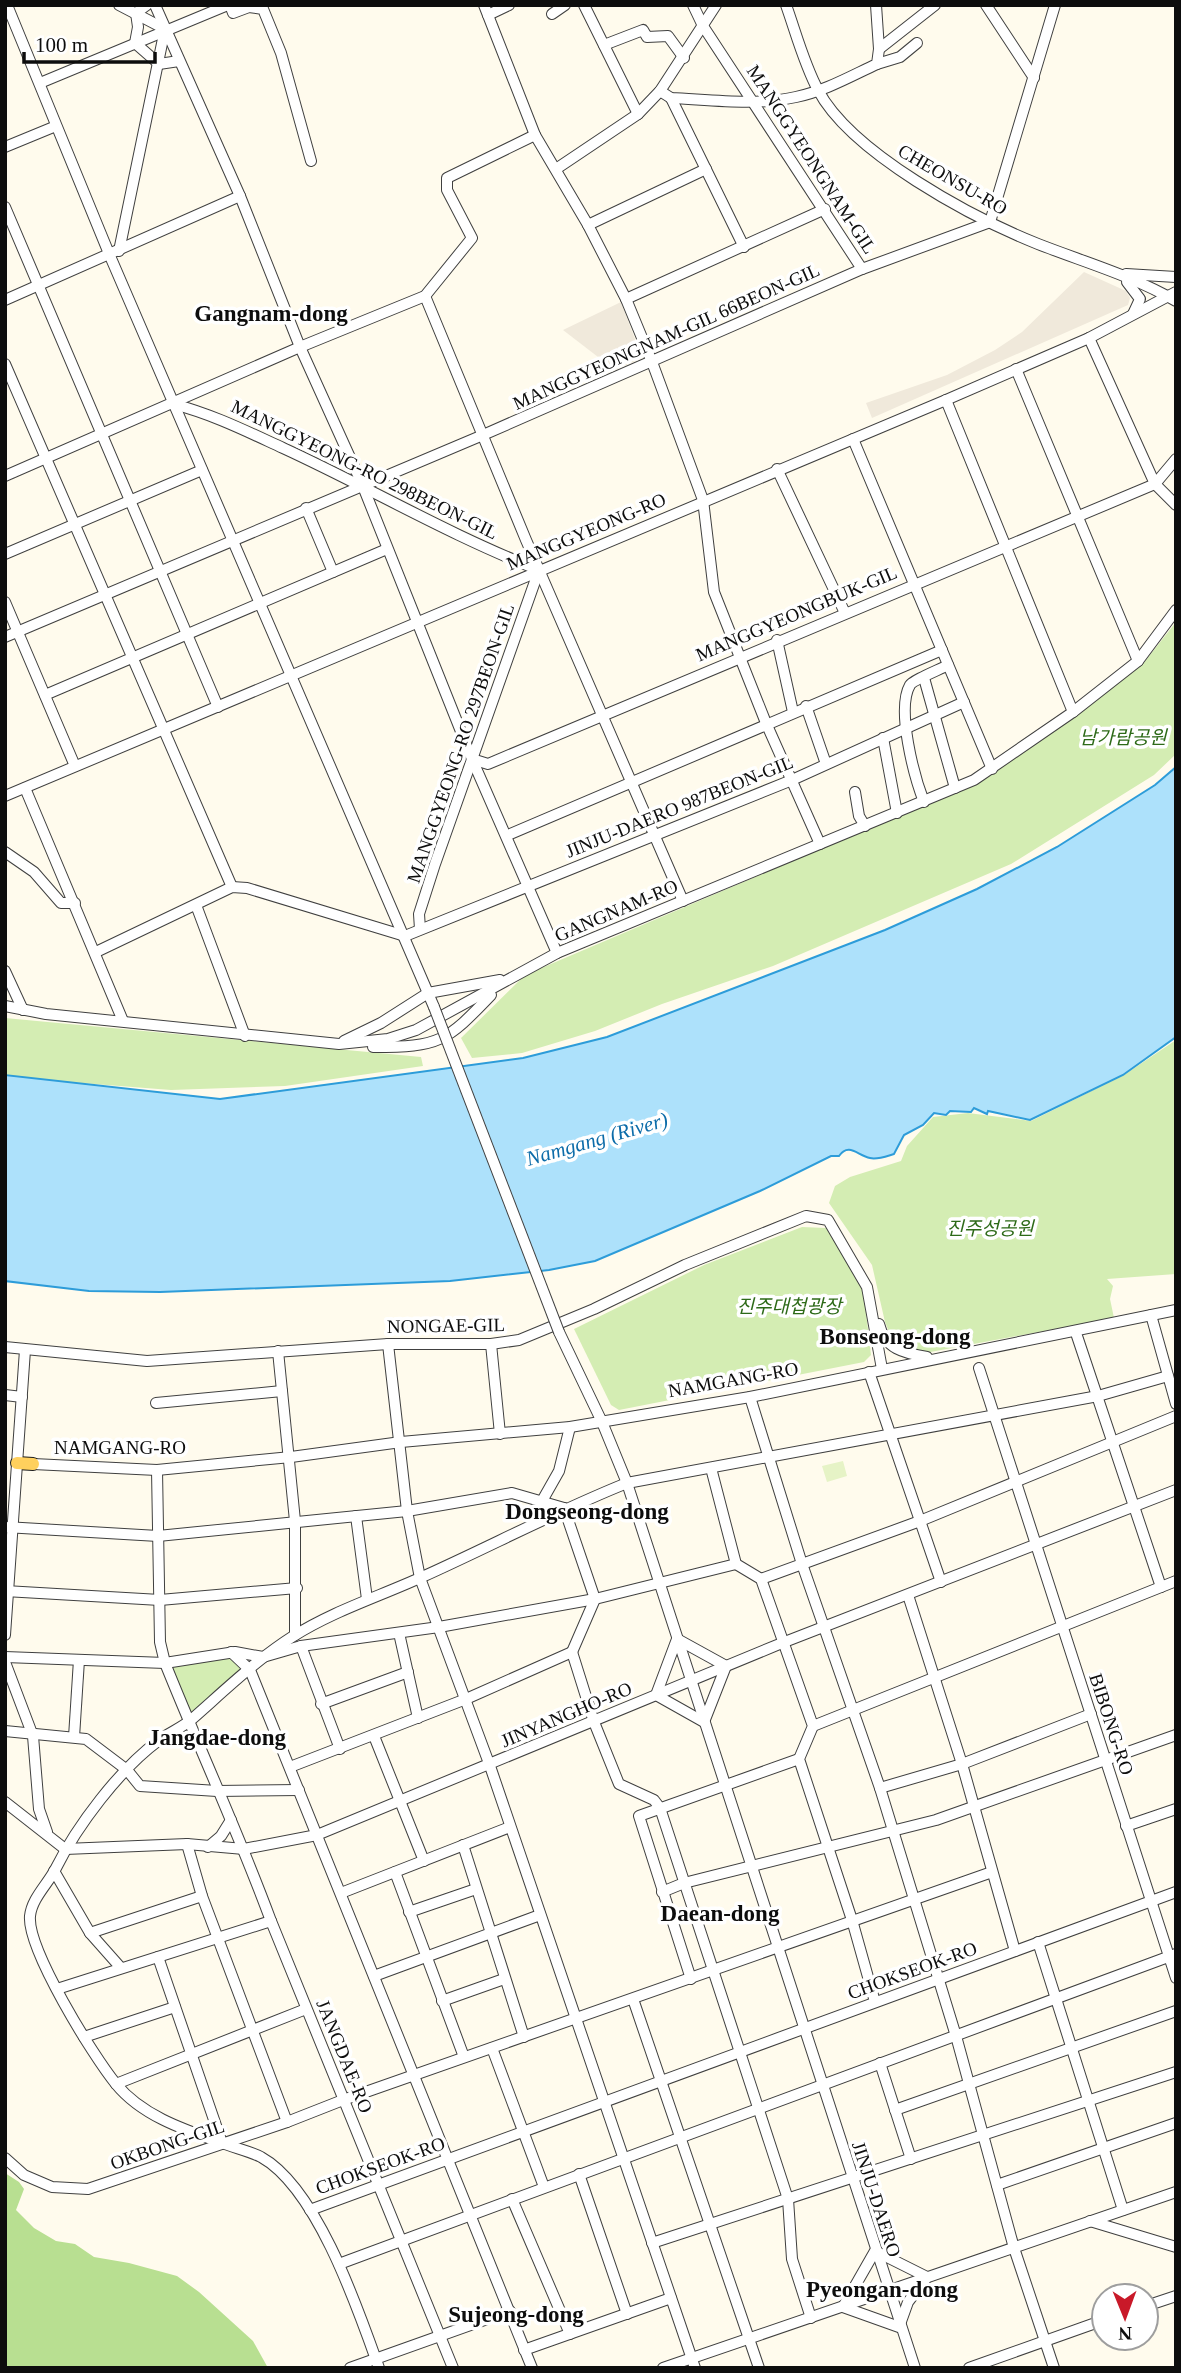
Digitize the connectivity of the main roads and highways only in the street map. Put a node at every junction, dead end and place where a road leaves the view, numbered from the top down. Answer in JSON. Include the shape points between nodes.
{"nodes":[{"id":1,"x":11,"y":1462,"type":"edge"},
{"id":2,"x":33,"y":1464,"type":"road end"}],
"edges":[{"from":1,"to":2,"type":"main road","name":"NAMGANG-RO"}]}
